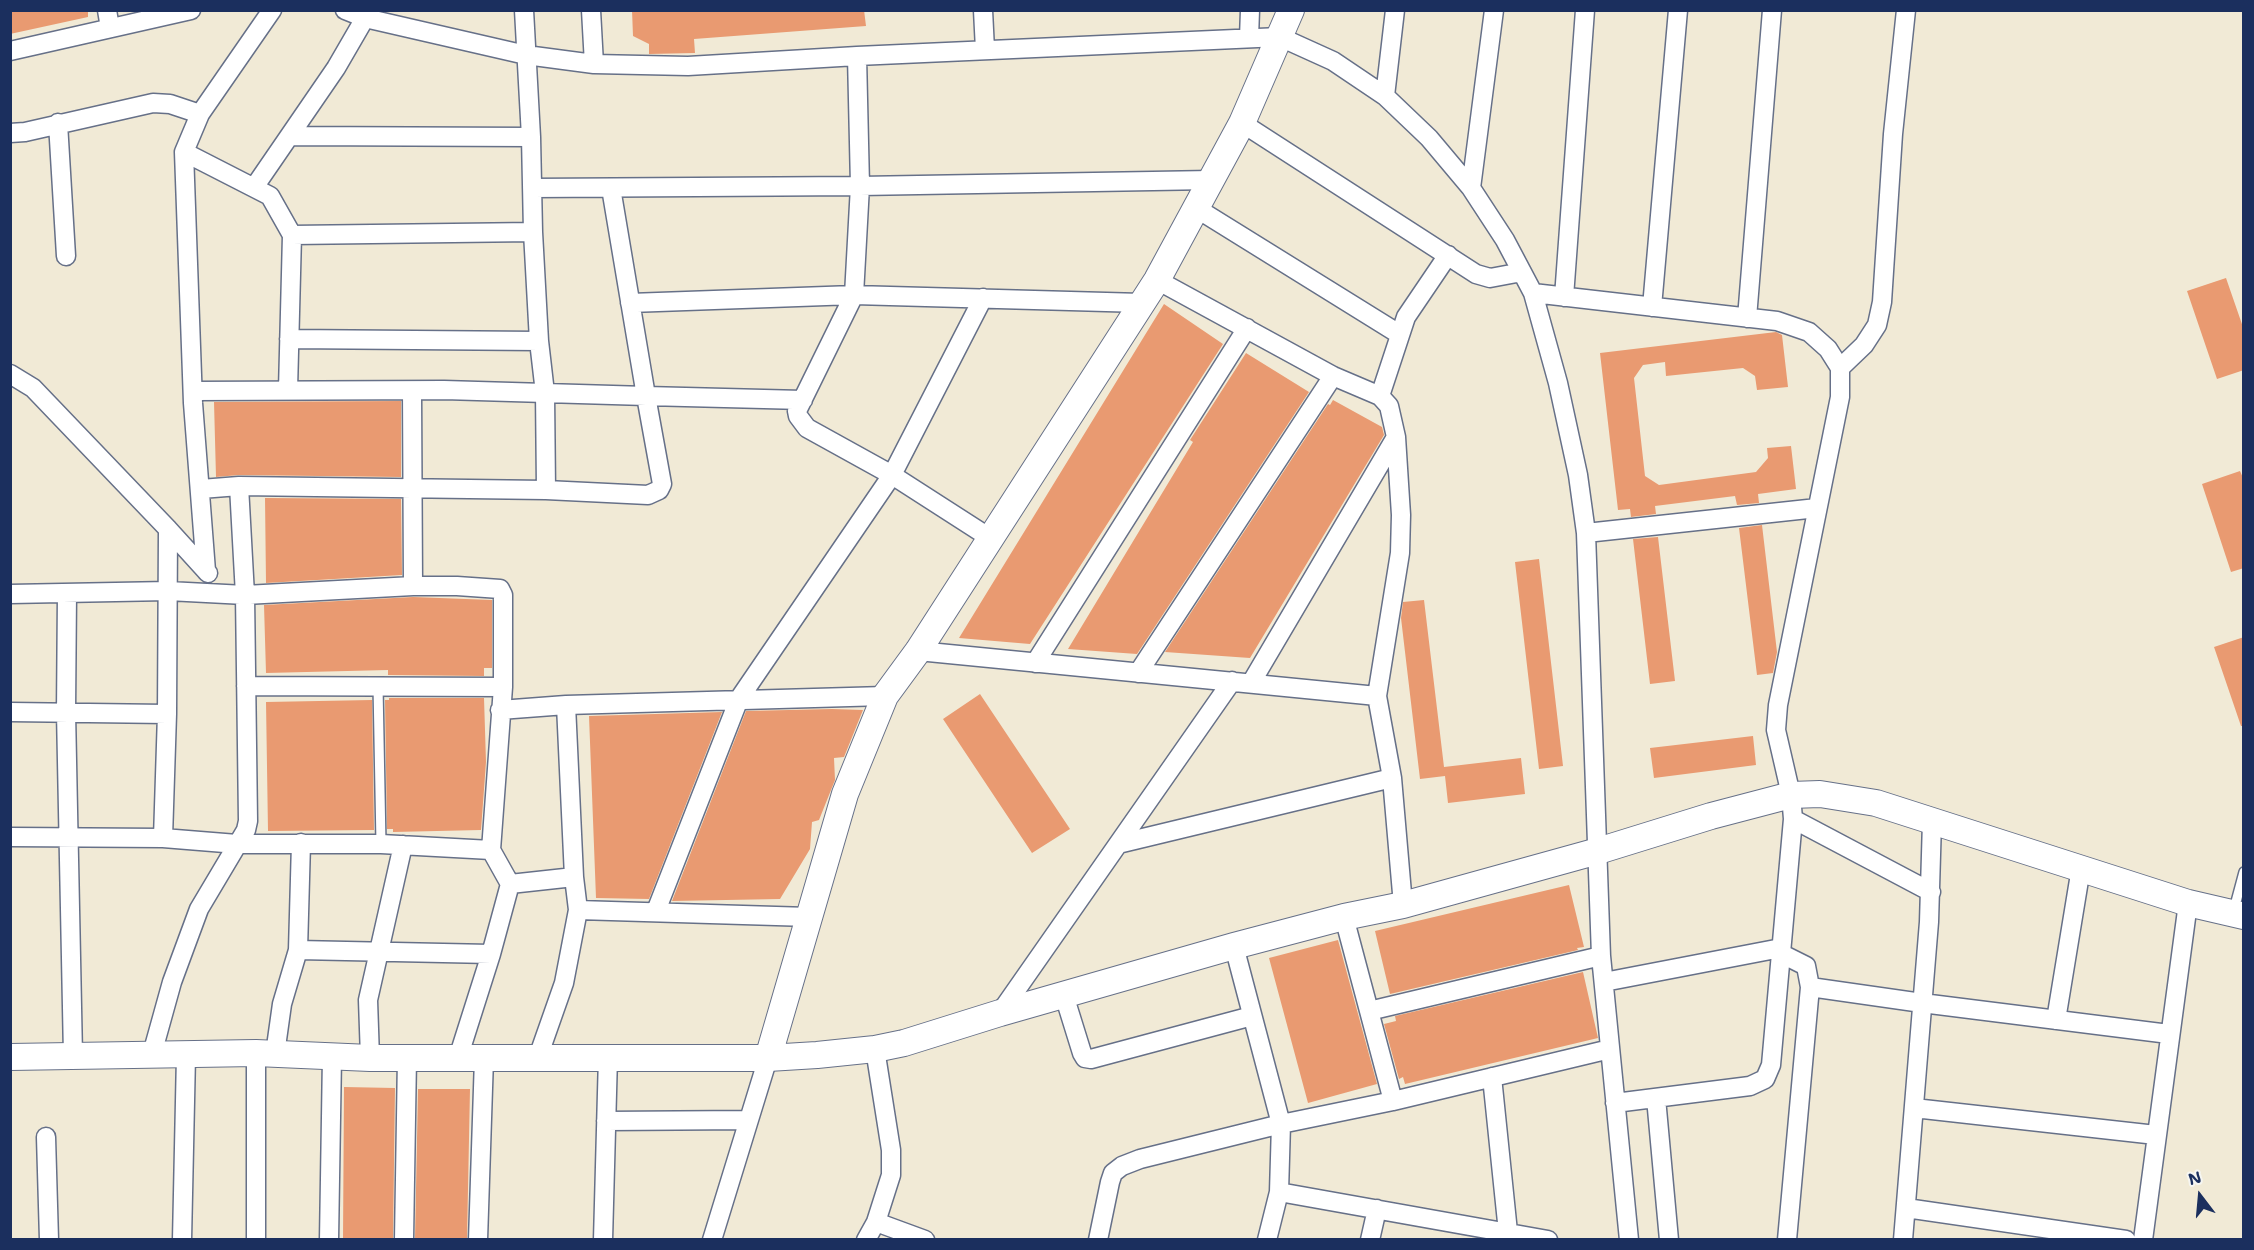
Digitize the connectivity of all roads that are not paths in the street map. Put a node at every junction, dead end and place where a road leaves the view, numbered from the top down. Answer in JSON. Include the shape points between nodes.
{"nodes":[{"id":1,"x":191,"y":10,"type":"edge"},
{"id":2,"x":272,"y":10,"type":"edge"},
{"id":3,"x":345,"y":10,"type":"edge"},
{"id":4,"x":524,"y":10,"type":"edge"},
{"id":5,"x":591,"y":10,"type":"edge"},
{"id":6,"x":983,"y":10,"type":"edge"},
{"id":7,"x":1291,"y":10,"type":"edge"},
{"id":8,"x":1395,"y":10,"type":"edge"},
{"id":9,"x":1494,"y":10,"type":"edge"},
{"id":10,"x":1585,"y":10,"type":"edge"},
{"id":11,"x":1678,"y":10,"type":"edge"},
{"id":12,"x":1772,"y":10,"type":"edge"},
{"id":13,"x":1906,"y":10,"type":"edge"},
{"id":14,"x":1249,"y":11,"type":"edge"},
{"id":15,"x":366,"y":14,"type":"edge"},
{"id":16,"x":108,"y":19,"type":"edge"},
{"id":17,"x":1280,"y":37,"type":"junction"},
{"id":18,"x":1249,"y":38,"type":"junction"},
{"id":19,"x":985,"y":50,"type":"junction"},
{"id":20,"x":10,"y":51,"type":"edge"},
{"id":21,"x":526,"y":54,"type":"junction"},
{"id":22,"x":857,"y":56,"type":"junction"},
{"id":23,"x":594,"y":64,"type":"junction"},
{"id":24,"x":1386,"y":96,"type":"junction"},
{"id":25,"x":200,"y":114,"type":"junction"},
{"id":26,"x":58,"y":123,"type":"junction"},
{"id":27,"x":1242,"y":123,"type":"junction"},
{"id":28,"x":10,"y":133,"type":"edge"},
{"id":29,"x":290,"y":136,"type":"junction"},
{"id":30,"x":531,"y":137,"type":"junction"},
{"id":31,"x":184,"y":152,"type":"junction"},
{"id":32,"x":1211,"y":180,"type":"junction"},
{"id":33,"x":255,"y":186,"type":"junction"},
{"id":34,"x":860,"y":186,"type":"junction"},
{"id":35,"x":532,"y":188,"type":"junction"},
{"id":36,"x":611,"y":188,"type":"junction"},
{"id":37,"x":1472,"y":188,"type":"junction"},
{"id":38,"x":1196,"y":208,"type":"junction"},
{"id":39,"x":533,"y":232,"type":"junction"},
{"id":40,"x":292,"y":235,"type":"junction"},
{"id":41,"x":1448,"y":255,"type":"junction"},
{"id":42,"x":66,"y":256,"type":"dead end"},
{"id":43,"x":1522,"y":272,"type":"junction"},
{"id":44,"x":1157,"y":280,"type":"junction"},
{"id":45,"x":1533,"y":293,"type":"junction"},
{"id":46,"x":854,"y":295,"type":"junction"},
{"id":47,"x":1564,"y":297,"type":"junction"},
{"id":48,"x":983,"y":298,"type":"junction"},
{"id":49,"x":630,"y":303,"type":"junction"},
{"id":50,"x":1142,"y":303,"type":"junction"},
{"id":51,"x":1652,"y":307,"type":"junction"},
{"id":52,"x":1747,"y":318,"type":"junction"},
{"id":53,"x":1247,"y":328,"type":"junction"},
{"id":54,"x":1399,"y":334,"type":"junction"},
{"id":55,"x":289,"y":339,"type":"junction"},
{"id":56,"x":539,"y":341,"type":"junction"},
{"id":57,"x":1840,"y":368,"type":"junction"},
{"id":58,"x":10,"y":374,"type":"edge"},
{"id":59,"x":1333,"y":376,"type":"junction"},
{"id":60,"x":288,"y":390,"type":"junction"},
{"id":61,"x":194,"y":391,"type":"junction"},
{"id":62,"x":412,"y":391,"type":"junction"},
{"id":63,"x":545,"y":393,"type":"junction"},
{"id":64,"x":646,"y":396,"type":"junction"},
{"id":65,"x":1380,"y":396,"type":"junction"},
{"id":66,"x":803,"y":400,"type":"junction"},
{"id":67,"x":1396,"y":437,"type":"junction"},
{"id":68,"x":892,"y":475,"type":"junction"},
{"id":69,"x":240,"y":486,"type":"junction"},
{"id":70,"x":201,"y":489,"type":"junction"},
{"id":71,"x":413,"y":489,"type":"junction"},
{"id":72,"x":546,"y":490,"type":"junction"},
{"id":73,"x":1817,"y":507,"type":"junction"},
{"id":74,"x":168,"y":529,"type":"junction"},
{"id":75,"x":1586,"y":532,"type":"junction"},
{"id":76,"x":990,"y":538,"type":"junction"},
{"id":77,"x":206,"y":571,"type":"junction"},
{"id":78,"x":413,"y":586,"type":"junction"},
{"id":79,"x":168,"y":591,"type":"junction"},
{"id":80,"x":66,"y":593,"type":"junction"},
{"id":81,"x":10,"y":594,"type":"edge"},
{"id":82,"x":223,"y":594,"type":"junction"},
{"id":83,"x":245,"y":595,"type":"junction"},
{"id":84,"x":918,"y":651,"type":"junction"},
{"id":85,"x":1035,"y":663,"type":"junction"},
{"id":86,"x":1138,"y":673,"type":"junction"},
{"id":87,"x":1232,"y":681,"type":"junction"},
{"id":88,"x":1251,"y":683,"type":"junction"},
{"id":89,"x":246,"y":686,"type":"junction"},
{"id":90,"x":378,"y":686,"type":"junction"},
{"id":91,"x":503,"y":687,"type":"junction"},
{"id":92,"x":885,"y":696,"type":"junction"},
{"id":93,"x":1377,"y":696,"type":"junction"},
{"id":94,"x":739,"y":699,"type":"junction"},
{"id":95,"x":566,"y":705,"type":"junction"},
{"id":96,"x":500,"y":710,"type":"junction"},
{"id":97,"x":10,"y":712,"type":"edge"},
{"id":98,"x":66,"y":712,"type":"junction"},
{"id":99,"x":167,"y":714,"type":"junction"},
{"id":100,"x":1392,"y":778,"type":"junction"},
{"id":101,"x":1792,"y":807,"type":"junction"},
{"id":102,"x":1932,"y":821,"type":"junction"},
{"id":103,"x":10,"y":837,"type":"edge"},
{"id":104,"x":163,"y":838,"type":"junction"},
{"id":105,"x":69,"y":839,"type":"junction"},
{"id":106,"x":301,"y":843,"type":"junction"},
{"id":107,"x":237,"y":844,"type":"junction"},
{"id":108,"x":381,"y":844,"type":"junction"},
{"id":109,"x":1118,"y":844,"type":"junction"},
{"id":110,"x":403,"y":845,"type":"junction"},
{"id":111,"x":491,"y":849,"type":"junction"},
{"id":112,"x":1598,"y":851,"type":"junction"},
{"id":113,"x":2081,"y":868,"type":"junction"},
{"id":114,"x":2244,"y":872,"type":"edge"},
{"id":115,"x":574,"y":878,"type":"junction"},
{"id":116,"x":510,"y":884,"type":"junction"},
{"id":117,"x":1931,"y":892,"type":"junction"},
{"id":118,"x":2188,"y":903,"type":"junction"},
{"id":119,"x":1403,"y":905,"type":"junction"},
{"id":120,"x":578,"y":910,"type":"junction"},
{"id":121,"x":656,"y":911,"type":"junction"},
{"id":122,"x":2239,"y":914,"type":"edge"},
{"id":123,"x":809,"y":917,"type":"junction"},
{"id":124,"x":1344,"y":917,"type":"junction"},
{"id":125,"x":1234,"y":946,"type":"junction"},
{"id":126,"x":298,"y":950,"type":"junction"},
{"id":127,"x":378,"y":951,"type":"junction"},
{"id":128,"x":1781,"y":951,"type":"junction"},
{"id":129,"x":491,"y":954,"type":"junction"},
{"id":130,"x":1601,"y":957,"type":"junction"},
{"id":131,"x":1604,"y":982,"type":"junction"},
{"id":132,"x":1810,"y":987,"type":"junction"},
{"id":133,"x":1064,"y":995,"type":"junction"},
{"id":134,"x":1922,"y":1003,"type":"junction"},
{"id":135,"x":1369,"y":1011,"type":"junction"},
{"id":136,"x":1000,"y":1013,"type":"junction"},
{"id":137,"x":1252,"y":1016,"type":"junction"},
{"id":138,"x":2056,"y":1020,"type":"junction"},
{"id":139,"x":2169,"y":1034,"type":"junction"},
{"id":140,"x":875,"y":1048,"type":"junction"},
{"id":141,"x":1610,"y":1049,"type":"junction"},
{"id":142,"x":152,"y":1054,"type":"junction"},
{"id":143,"x":266,"y":1054,"type":"junction"},
{"id":144,"x":186,"y":1055,"type":"junction"},
{"id":145,"x":10,"y":1056,"type":"edge"},
{"id":146,"x":73,"y":1056,"type":"junction"},
{"id":147,"x":332,"y":1056,"type":"junction"},
{"id":148,"x":608,"y":1056,"type":"junction"},
{"id":149,"x":407,"y":1057,"type":"junction"},
{"id":150,"x":538,"y":1057,"type":"junction"},
{"id":151,"x":370,"y":1058,"type":"junction"},
{"id":152,"x":458,"y":1058,"type":"junction"},
{"id":153,"x":484,"y":1058,"type":"junction"},
{"id":154,"x":768,"y":1058,"type":"junction"},
{"id":155,"x":1492,"y":1077,"type":"junction"},
{"id":156,"x":1656,"y":1098,"type":"junction"},
{"id":157,"x":1393,"y":1101,"type":"junction"},
{"id":158,"x":1615,"y":1103,"type":"junction"},
{"id":159,"x":1914,"y":1108,"type":"junction"},
{"id":160,"x":749,"y":1120,"type":"junction"},
{"id":161,"x":606,"y":1121,"type":"junction"},
{"id":162,"x":1281,"y":1124,"type":"junction"},
{"id":163,"x":2156,"y":1135,"type":"junction"},
{"id":164,"x":46,"y":1137,"type":"dead end"},
{"id":165,"x":1279,"y":1192,"type":"junction"},
{"id":166,"x":1906,"y":1208,"type":"junction"},
{"id":167,"x":1377,"y":1209,"type":"junction"},
{"id":168,"x":876,"y":1222,"type":"junction"},
{"id":169,"x":1508,"y":1232,"type":"junction"},
{"id":170,"x":2028,"y":1233,"type":"edge"},
{"id":171,"x":49,"y":1239,"type":"edge"},
{"id":172,"x":182,"y":1239,"type":"edge"},
{"id":173,"x":256,"y":1239,"type":"edge"},
{"id":174,"x":329,"y":1239,"type":"edge"},
{"id":175,"x":404,"y":1239,"type":"edge"},
{"id":176,"x":478,"y":1239,"type":"edge"},
{"id":177,"x":603,"y":1239,"type":"edge"},
{"id":178,"x":712,"y":1239,"type":"edge"},
{"id":179,"x":866,"y":1239,"type":"edge"},
{"id":180,"x":925,"y":1239,"type":"edge"},
{"id":181,"x":1098,"y":1239,"type":"edge"},
{"id":182,"x":1267,"y":1239,"type":"edge"},
{"id":183,"x":1370,"y":1239,"type":"edge"},
{"id":184,"x":1548,"y":1239,"type":"edge"},
{"id":185,"x":1629,"y":1239,"type":"edge"},
{"id":186,"x":1669,"y":1239,"type":"edge"},
{"id":187,"x":1787,"y":1239,"type":"edge"},
{"id":188,"x":1903,"y":1239,"type":"edge"},
{"id":189,"x":2126,"y":1239,"type":"edge"},
{"id":190,"x":2143,"y":1239,"type":"edge"}],
"edges":[{"from":1,"to":16,"type":"street"},
{"from":2,"to":25,"type":"street"},
{"from":3,"to":15,"type":"street"},
{"from":4,"to":21,"type":"street"},
{"from":5,"to":23,"type":"street"},
{"from":6,"to":19,"type":"street"},
{"from":7,"to":17,"type":"main road"},
{"from":8,"to":24,"type":"street"},
{"from":9,"to":37,"type":"street"},
{"from":10,"to":47,"type":"street"},
{"from":11,"to":51,"type":"street"},
{"from":12,"to":52,"type":"street"},
{"from":13,"to":57,"type":"street","via":[[1882,302],[1877,325],[1864,345]]},
{"from":14,"to":18,"type":"street"},
{"from":15,"to":21,"type":"street"},
{"from":15,"to":29,"type":"street","via":[[336,68]]},
{"from":16,"to":20,"type":"street"},
{"from":17,"to":18,"type":"street"},
{"from":17,"to":24,"type":"street","via":[[1333,61]]},
{"from":17,"to":27,"type":"main road"},
{"from":18,"to":19,"type":"street"},
{"from":19,"to":22,"type":"street"},
{"from":21,"to":23,"type":"street"},
{"from":21,"to":30,"type":"street"},
{"from":22,"to":23,"type":"street","via":[[688,66]]},
{"from":22,"to":34,"type":"street"},
{"from":24,"to":37,"type":"street"},
{"from":25,"to":26,"type":"street","via":[[153,103]]},
{"from":25,"to":31,"type":"street"},
{"from":26,"to":28,"type":"street"},
{"from":26,"to":42,"type":"street"},
{"from":27,"to":32,"type":"main road"},
{"from":27,"to":41,"type":"street"},
{"from":29,"to":30,"type":"street"},
{"from":29,"to":33,"type":"street"},
{"from":30,"to":35,"type":"street"},
{"from":31,"to":33,"type":"street"},
{"from":31,"to":61,"type":"street"},
{"from":32,"to":34,"type":"street"},
{"from":32,"to":38,"type":"main road"},
{"from":33,"to":40,"type":"street","via":[[270,196]]},
{"from":34,"to":36,"type":"street"},
{"from":34,"to":46,"type":"street"},
{"from":35,"to":36,"type":"street"},
{"from":35,"to":39,"type":"street"},
{"from":36,"to":49,"type":"street"},
{"from":37,"to":43,"type":"street"},
{"from":38,"to":44,"type":"main road"},
{"from":38,"to":54,"type":"street"},
{"from":39,"to":40,"type":"street"},
{"from":39,"to":56,"type":"street"},
{"from":40,"to":55,"type":"street"},
{"from":41,"to":43,"type":"street","via":[[1476,274],[1490,278]]},
{"from":41,"to":54,"type":"street","via":[[1406,317]]},
{"from":43,"to":45,"type":"street"},
{"from":44,"to":50,"type":"main road"},
{"from":44,"to":53,"type":"street"},
{"from":45,"to":47,"type":"street"},
{"from":45,"to":75,"type":"street","via":[[1576,463]]},
{"from":46,"to":48,"type":"street"},
{"from":46,"to":49,"type":"street"},
{"from":46,"to":66,"type":"street"},
{"from":47,"to":51,"type":"street"},
{"from":48,"to":50,"type":"street"},
{"from":48,"to":68,"type":"street"},
{"from":49,"to":64,"type":"street"},
{"from":50,"to":76,"type":"main road"},
{"from":51,"to":52,"type":"street"},
{"from":52,"to":57,"type":"street","via":[[1777,321],[1809,332],[1828,349]]},
{"from":53,"to":59,"type":"street"},
{"from":53,"to":85,"type":"street"},
{"from":54,"to":65,"type":"street"},
{"from":55,"to":56,"type":"street"},
{"from":55,"to":60,"type":"street"},
{"from":56,"to":63,"type":"street"},
{"from":57,"to":73,"type":"street","via":[[1839,397]]},
{"from":58,"to":74,"type":"street","via":[[33,388]]},
{"from":59,"to":65,"type":"street"},
{"from":59,"to":86,"type":"street"},
{"from":60,"to":61,"type":"street"},
{"from":60,"to":62,"type":"street"},
{"from":61,"to":70,"type":"street"},
{"from":62,"to":63,"type":"street"},
{"from":62,"to":71,"type":"street"},
{"from":63,"to":64,"type":"street"},
{"from":63,"to":72,"type":"street"},
{"from":64,"to":66,"type":"street"},
{"from":64,"to":72,"type":"street","via":[[661,477],[659,490],[648,495]]},
{"from":65,"to":67,"type":"street","via":[[1389,406]]},
{"from":66,"to":68,"type":"street","via":[[797,411],[807,428]]},
{"from":67,"to":88,"type":"street"},
{"from":67,"to":93,"type":"street","via":[[1400,553]]},
{"from":68,"to":76,"type":"street"},
{"from":68,"to":94,"type":"street"},
{"from":69,"to":70,"type":"street"},
{"from":69,"to":71,"type":"street"},
{"from":69,"to":83,"type":"street"},
{"from":70,"to":77,"type":"street"},
{"from":71,"to":72,"type":"street"},
{"from":71,"to":78,"type":"street"},
{"from":73,"to":75,"type":"street"},
{"from":73,"to":101,"type":"street","via":[[1776,730]]},
{"from":74,"to":77,"type":"street"},
{"from":74,"to":79,"type":"street"},
{"from":75,"to":112,"type":"street"},
{"from":76,"to":84,"type":"main road"},
{"from":77,"to":82,"type":"street"},
{"from":78,"to":83,"type":"street"},
{"from":78,"to":91,"type":"street","via":[[500,589]]},
{"from":79,"to":80,"type":"street"},
{"from":79,"to":82,"type":"street"},
{"from":79,"to":99,"type":"street"},
{"from":80,"to":81,"type":"street"},
{"from":80,"to":98,"type":"street"},
{"from":82,"to":83,"type":"street"},
{"from":83,"to":89,"type":"street"},
{"from":84,"to":85,"type":"street"},
{"from":84,"to":92,"type":"main road"},
{"from":85,"to":86,"type":"street"},
{"from":86,"to":87,"type":"street"},
{"from":87,"to":88,"type":"street"},
{"from":87,"to":109,"type":"street"},
{"from":88,"to":93,"type":"street"},
{"from":89,"to":90,"type":"street"},
{"from":89,"to":107,"type":"street","via":[[250,810],[246,830]]},
{"from":90,"to":91,"type":"street"},
{"from":90,"to":108,"type":"lane"},
{"from":91,"to":96,"type":"street"},
{"from":92,"to":94,"type":"street"},
{"from":92,"to":123,"type":"main road","via":[[845,794]]},
{"from":93,"to":100,"type":"street"},
{"from":94,"to":95,"type":"street"},
{"from":94,"to":121,"type":"street"},
{"from":95,"to":96,"type":"street"},
{"from":95,"to":115,"type":"street"},
{"from":96,"to":111,"type":"street"},
{"from":97,"to":98,"type":"street"},
{"from":98,"to":99,"type":"street"},
{"from":98,"to":105,"type":"street"},
{"from":99,"to":104,"type":"street"},
{"from":100,"to":109,"type":"street"},
{"from":100,"to":119,"type":"street"},
{"from":101,"to":102,"type":"main road","via":[[1820,794],[1876,803]]},
{"from":101,"to":112,"type":"main road","via":[[1710,816]]},
{"from":101,"to":117,"type":"street"},
{"from":101,"to":128,"type":"street"},
{"from":102,"to":113,"type":"main road"},
{"from":102,"to":117,"type":"street"},
{"from":103,"to":105,"type":"street"},
{"from":104,"to":105,"type":"street"},
{"from":104,"to":107,"type":"street"},
{"from":105,"to":146,"type":"street"},
{"from":106,"to":107,"type":"street"},
{"from":106,"to":108,"type":"street"},
{"from":106,"to":126,"type":"street"},
{"from":107,"to":142,"type":"street","via":[[199,909],[172,982]]},
{"from":108,"to":110,"type":"street"},
{"from":109,"to":136,"type":"street"},
{"from":110,"to":111,"type":"street"},
{"from":110,"to":127,"type":"street"},
{"from":111,"to":116,"type":"street"},
{"from":112,"to":119,"type":"main road"},
{"from":112,"to":130,"type":"street"},
{"from":113,"to":118,"type":"main road"},
{"from":113,"to":138,"type":"street"},
{"from":114,"to":122,"type":"lane"},
{"from":115,"to":116,"type":"street"},
{"from":115,"to":120,"type":"street"},
{"from":116,"to":129,"type":"street"},
{"from":117,"to":134,"type":"street"},
{"from":118,"to":122,"type":"main road"},
{"from":118,"to":139,"type":"street"},
{"from":119,"to":124,"type":"main road"},
{"from":120,"to":121,"type":"street"},
{"from":120,"to":150,"type":"street","via":[[564,983]]},
{"from":121,"to":123,"type":"street"},
{"from":123,"to":154,"type":"main road"},
{"from":124,"to":125,"type":"main road"},
{"from":124,"to":135,"type":"street"},
{"from":125,"to":133,"type":"main road"},
{"from":125,"to":137,"type":"street"},
{"from":126,"to":127,"type":"street"},
{"from":126,"to":143,"type":"street"},
{"from":127,"to":129,"type":"street"},
{"from":127,"to":151,"type":"street","via":[[368,1000]]},
{"from":128,"to":131,"type":"street"},
{"from":128,"to":132,"type":"street","via":[[1806,966]]},
{"from":128,"to":156,"type":"street","via":[[1771,1065],[1765,1079],[1750,1086]]},
{"from":129,"to":152,"type":"street"},
{"from":130,"to":131,"type":"street"},
{"from":130,"to":135,"type":"street"},
{"from":131,"to":141,"type":"street"},
{"from":132,"to":134,"type":"street"},
{"from":132,"to":187,"type":"street"},
{"from":133,"to":136,"type":"main road"},
{"from":133,"to":137,"type":"street","via":[[1082,1053],[1090,1059]]},
{"from":134,"to":138,"type":"street"},
{"from":134,"to":159,"type":"street"},
{"from":135,"to":157,"type":"street"},
{"from":136,"to":140,"type":"main road","via":[[904,1043]]},
{"from":137,"to":162,"type":"street"},
{"from":138,"to":139,"type":"street"},
{"from":139,"to":163,"type":"street"},
{"from":140,"to":154,"type":"main road"},
{"from":140,"to":168,"type":"street","via":[[891,1150],[891,1175]]},
{"from":141,"to":155,"type":"street"},
{"from":141,"to":158,"type":"street"},
{"from":142,"to":144,"type":"main road"},
{"from":142,"to":146,"type":"main road"},
{"from":143,"to":144,"type":"main road"},
{"from":143,"to":147,"type":"main road"},
{"from":143,"to":173,"type":"street"},
{"from":144,"to":172,"type":"street"},
{"from":145,"to":146,"type":"main road"},
{"from":147,"to":151,"type":"main road"},
{"from":147,"to":174,"type":"street"},
{"from":148,"to":150,"type":"main road"},
{"from":148,"to":154,"type":"main road"},
{"from":148,"to":161,"type":"street"},
{"from":149,"to":151,"type":"main road"},
{"from":149,"to":152,"type":"main road"},
{"from":149,"to":175,"type":"street"},
{"from":150,"to":153,"type":"main road"},
{"from":152,"to":153,"type":"main road"},
{"from":153,"to":176,"type":"street"},
{"from":154,"to":160,"type":"street"},
{"from":155,"to":157,"type":"street"},
{"from":155,"to":169,"type":"street"},
{"from":156,"to":158,"type":"street"},
{"from":156,"to":186,"type":"street"},
{"from":157,"to":162,"type":"street"},
{"from":158,"to":185,"type":"street"},
{"from":159,"to":163,"type":"street"},
{"from":159,"to":166,"type":"street"},
{"from":160,"to":161,"type":"street"},
{"from":160,"to":178,"type":"street"},
{"from":161,"to":177,"type":"street"},
{"from":162,"to":165,"type":"street"},
{"from":162,"to":181,"type":"street","via":[[1122,1166],[1110,1182]]},
{"from":163,"to":190,"type":"street"},
{"from":164,"to":171,"type":"street"},
{"from":165,"to":167,"type":"street"},
{"from":165,"to":182,"type":"street"},
{"from":166,"to":170,"type":"street"},
{"from":166,"to":188,"type":"street"},
{"from":167,"to":169,"type":"street"},
{"from":167,"to":183,"type":"street"},
{"from":168,"to":179,"type":"street"},
{"from":168,"to":180,"type":"street"},
{"from":169,"to":184,"type":"street"},
{"from":170,"to":189,"type":"street"}]}
